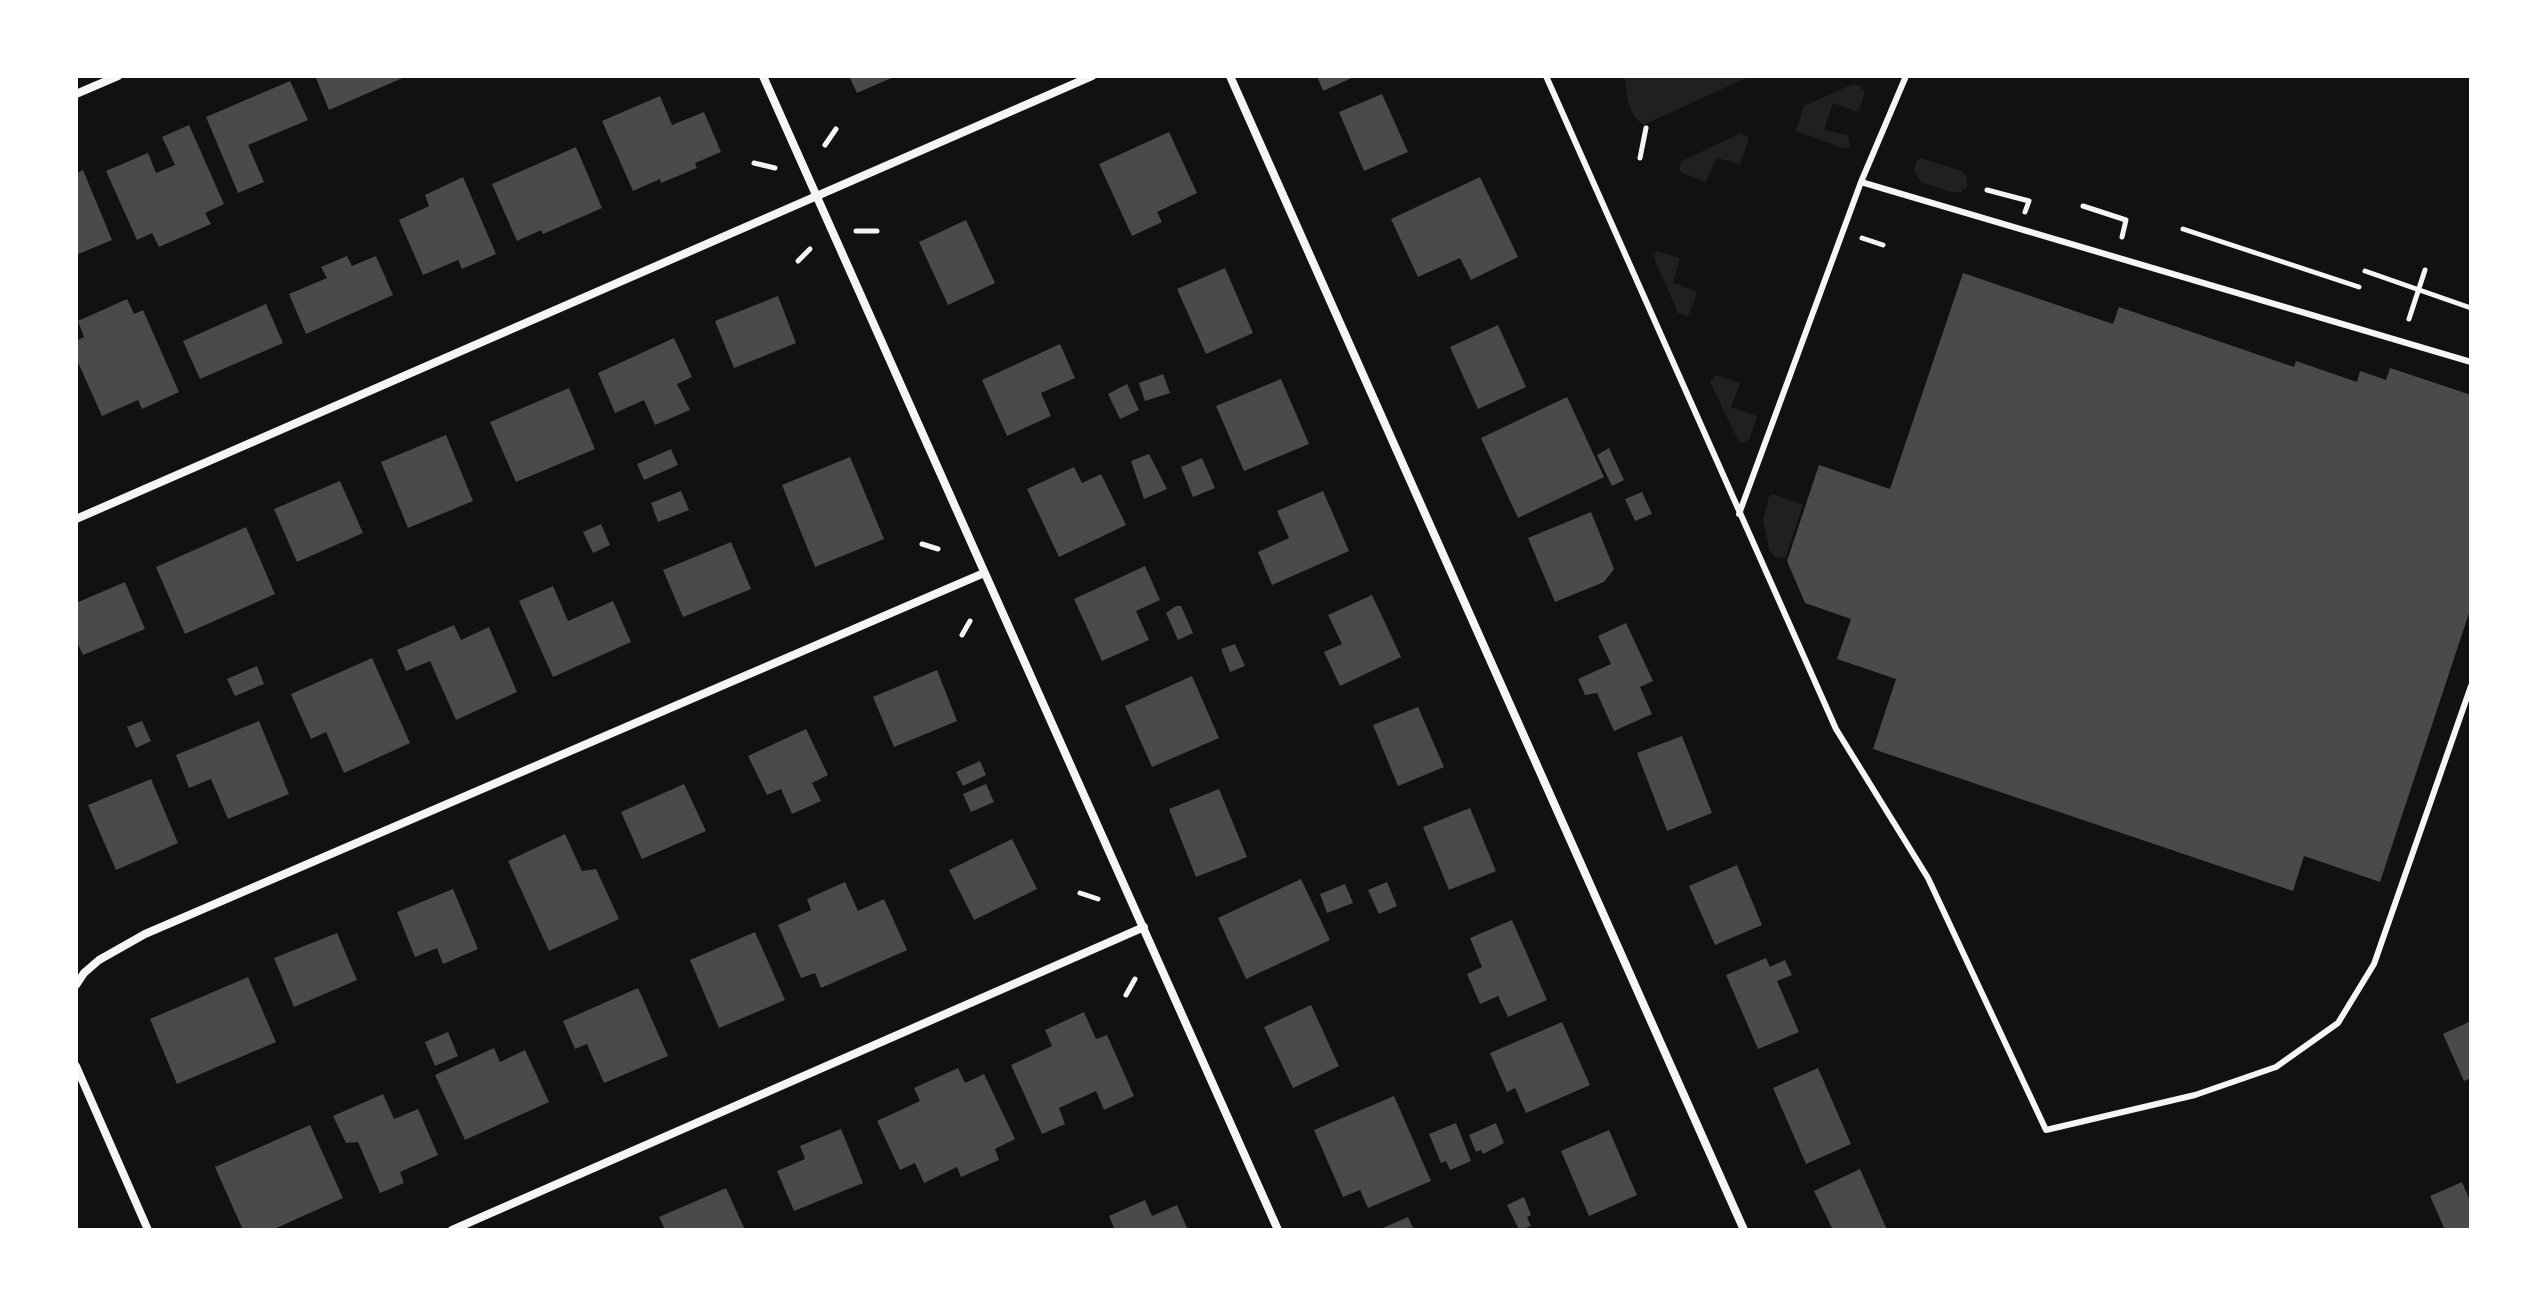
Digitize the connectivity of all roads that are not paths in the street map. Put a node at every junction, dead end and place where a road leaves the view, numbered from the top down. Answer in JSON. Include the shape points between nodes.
{"nodes":[{"id":1,"x":118,"y":76,"type":"edge"},
{"id":2,"x":763,"y":76,"type":"edge"},
{"id":3,"x":1092,"y":76,"type":"edge"},
{"id":4,"x":1230,"y":76,"type":"edge"},
{"id":5,"x":1546,"y":76,"type":"edge"},
{"id":6,"x":1906,"y":76,"type":"edge"},
{"id":7,"x":76,"y":94,"type":"edge"},
{"id":8,"x":1861,"y":182,"type":"junction"},
{"id":9,"x":816,"y":196,"type":"junction"},
{"id":10,"x":2471,"y":362,"type":"edge"},
{"id":11,"x":1739,"y":514,"type":"junction"},
{"id":12,"x":76,"y":519,"type":"edge"},
{"id":13,"x":984,"y":573,"type":"junction"},
{"id":14,"x":2471,"y":686,"type":"edge"},
{"id":15,"x":1144,"y":927,"type":"junction"},
{"id":16,"x":76,"y":985,"type":"edge"},
{"id":17,"x":76,"y":1066,"type":"edge"},
{"id":18,"x":148,"y":1230,"type":"edge"},
{"id":19,"x":452,"y":1230,"type":"edge"},
{"id":20,"x":1278,"y":1230,"type":"edge"},
{"id":21,"x":1744,"y":1230,"type":"edge"}],
"edges":[{"from":1,"to":7,"type":"street"},
{"from":2,"to":9,"type":"street"},
{"from":3,"to":9,"type":"street"},
{"from":4,"to":21,"type":"street"},
{"from":5,"to":11,"type":"lane"},
{"from":6,"to":8,"type":"lane"},
{"from":8,"to":10,"type":"lane"},
{"from":8,"to":11,"type":"lane"},
{"from":9,"to":12,"type":"street"},
{"from":9,"to":13,"type":"street"},
{"from":11,"to":14,"type":"lane","via":[[1836,729],[1928,878],[2046,1130],[2195,1095],[2276,1067],[2338,1023],[2374,964]]},
{"from":13,"to":15,"type":"street"},
{"from":13,"to":16,"type":"street","via":[[145,934],[99,960]]},
{"from":15,"to":19,"type":"street"},
{"from":15,"to":20,"type":"street"},
{"from":17,"to":18,"type":"street"}]}
